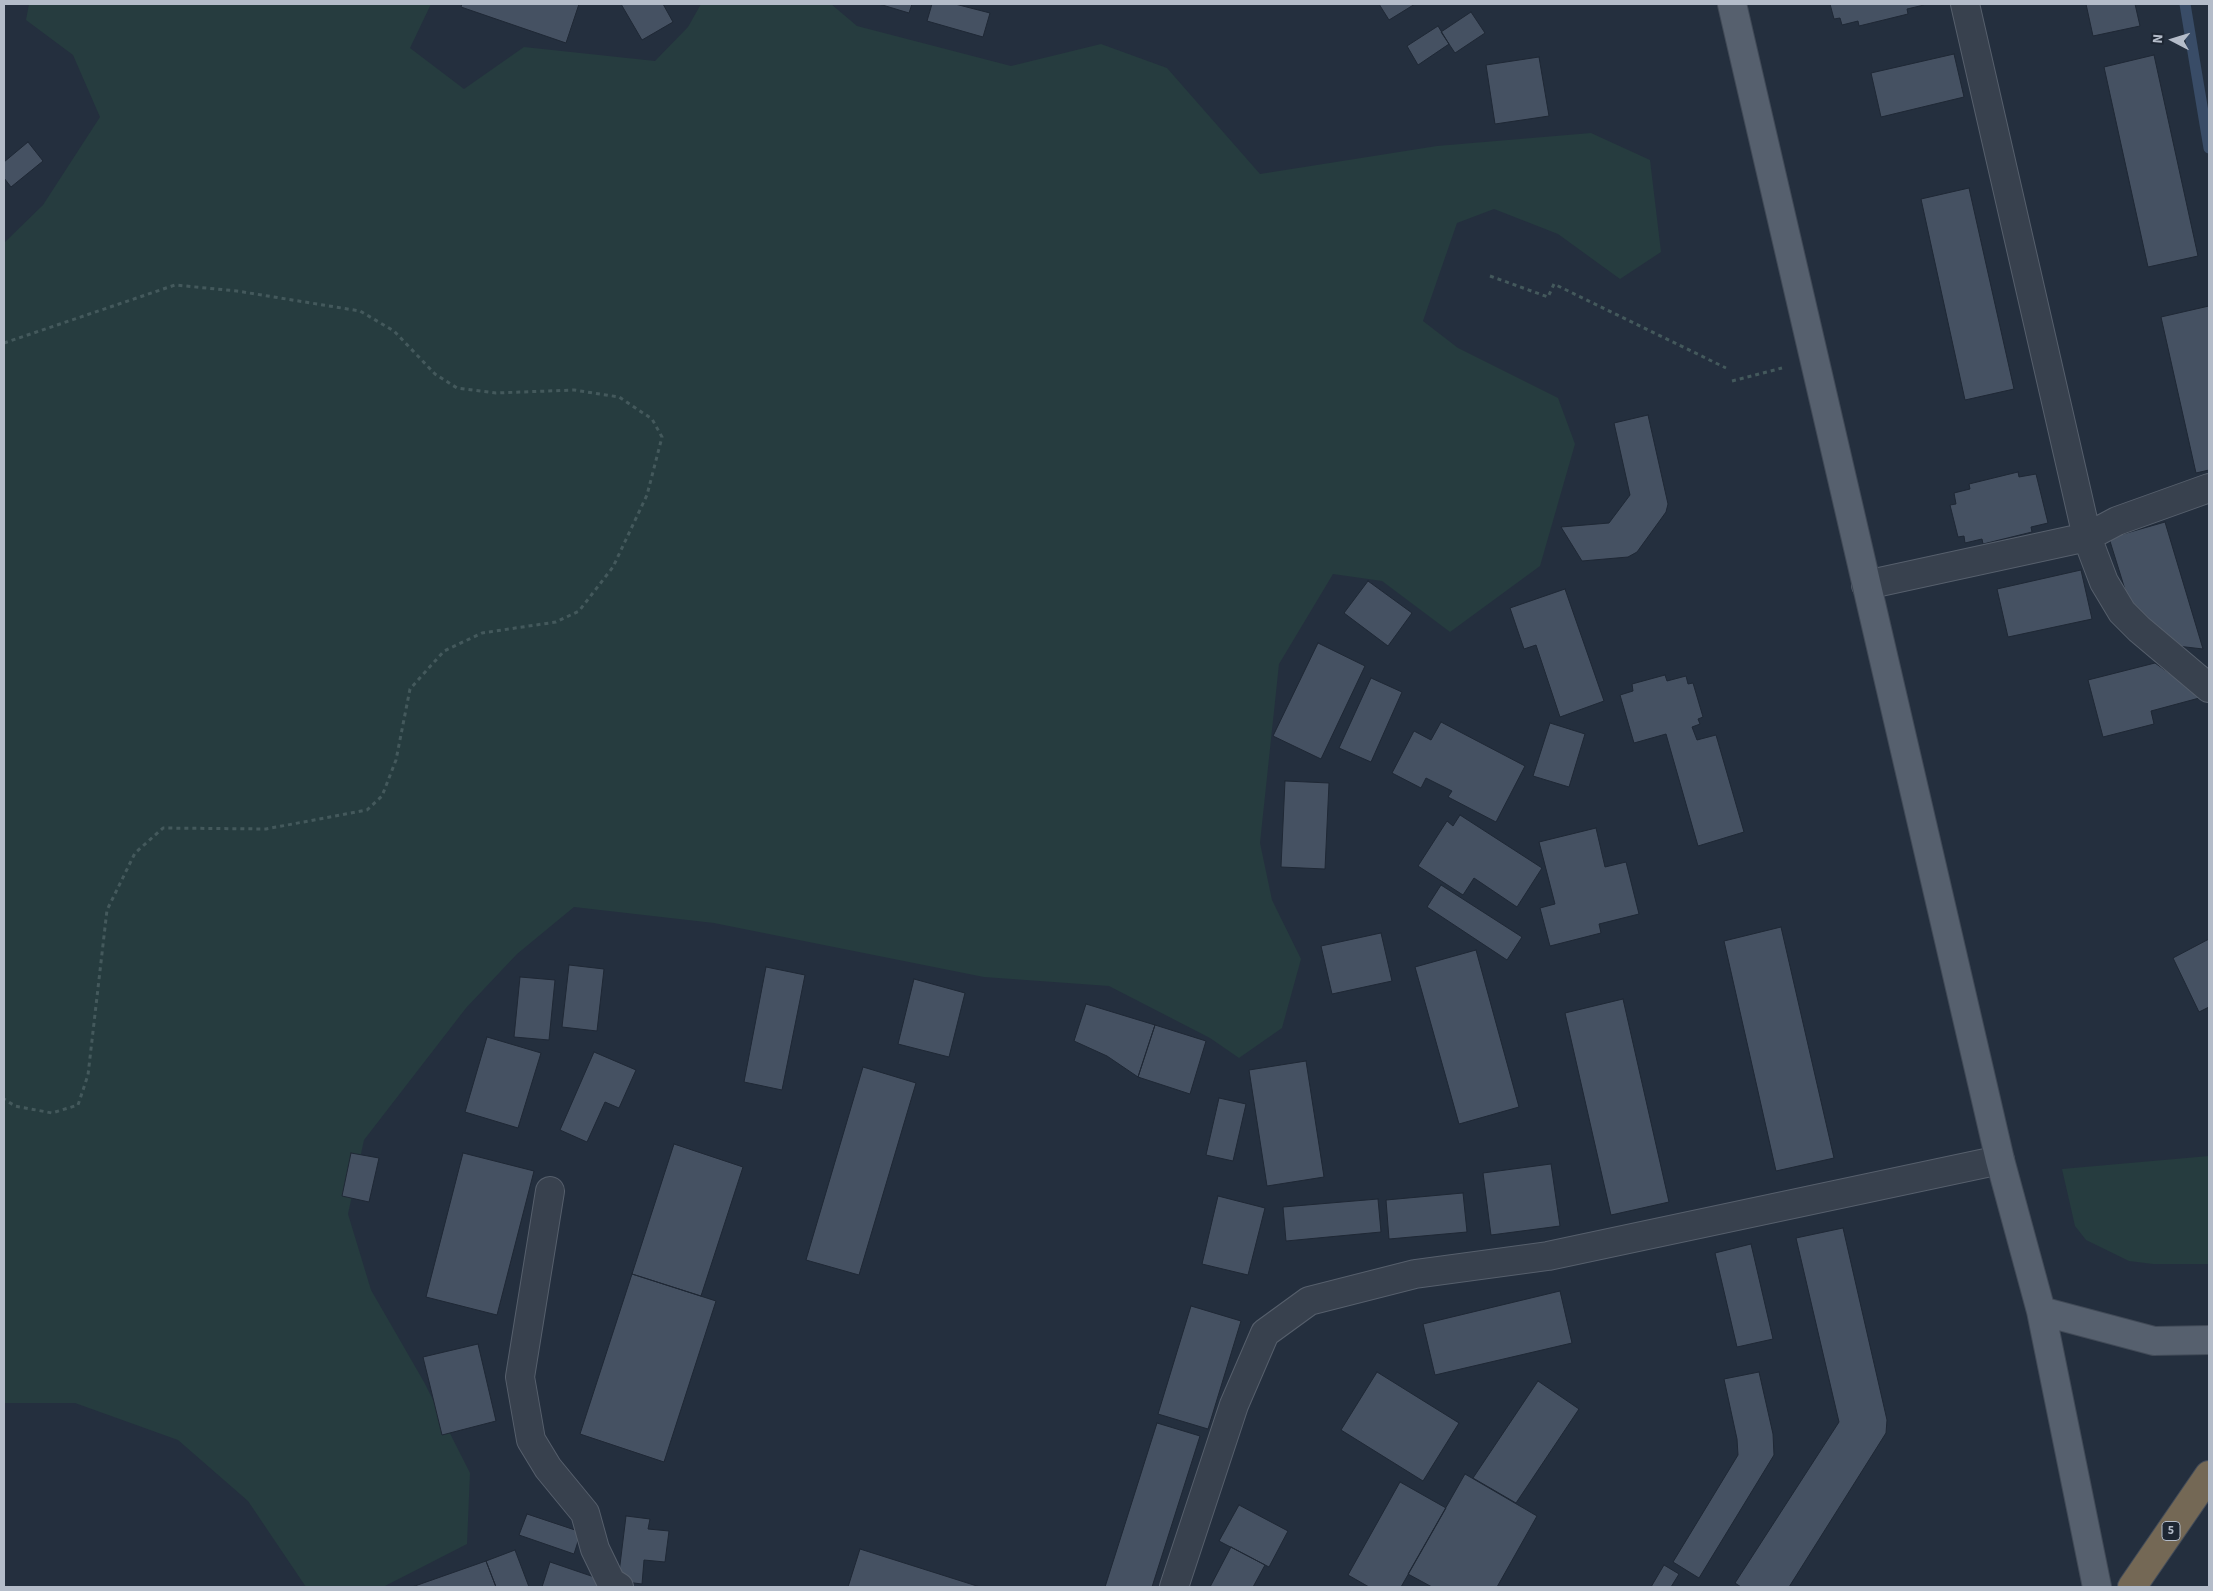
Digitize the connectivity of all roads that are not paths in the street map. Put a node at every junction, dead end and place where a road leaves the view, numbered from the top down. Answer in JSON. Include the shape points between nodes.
{"nodes":[{"id":1,"x":1732,"y":4,"type":"edge"},
{"id":2,"x":1965,"y":4,"type":"edge"},
{"id":3,"x":2209,"y":488,"type":"edge"},
{"id":4,"x":2087,"y":537,"type":"junction"},
{"id":5,"x":1866,"y":585,"type":"junction"},
{"id":6,"x":2209,"y":688,"type":"edge"},
{"id":7,"x":2000,"y":1160,"type":"junction"},
{"id":8,"x":550,"y":1191,"type":"dead end"},
{"id":9,"x":2040,"y":1311,"type":"junction"},
{"id":10,"x":2209,"y":1340,"type":"edge"},
{"id":11,"x":2209,"y":1475,"type":"edge"},
{"id":12,"x":619,"y":1587,"type":"edge"},
{"id":13,"x":1174,"y":1587,"type":"edge"},
{"id":14,"x":2097,"y":1587,"type":"edge"},
{"id":15,"x":2132,"y":1587,"type":"edge"}],
"edges":[{"from":1,"to":5,"type":"main road"},
{"from":2,"to":4,"type":"street"},
{"from":3,"to":4,"type":"street","via":[[2117,520]]},
{"from":4,"to":5,"type":"street"},
{"from":4,"to":6,"type":"street","via":[[2104,582],[2122,612]]},
{"from":5,"to":7,"type":"main road"},
{"from":7,"to":9,"type":"main road"},
{"from":7,"to":13,"type":"street","via":[[1548,1256],[1415,1274],[1309,1301],[1264,1333],[1234,1404]]},
{"from":8,"to":12,"type":"street","via":[[520,1377],[531,1440],[548,1468],[585,1513],[599,1557],[611,1582]]},
{"from":9,"to":10,"type":"main road","via":[[2154,1341]]},
{"from":9,"to":14,"type":"main road"},
{"from":11,"to":15,"type":"highway","number":"5"}]}
